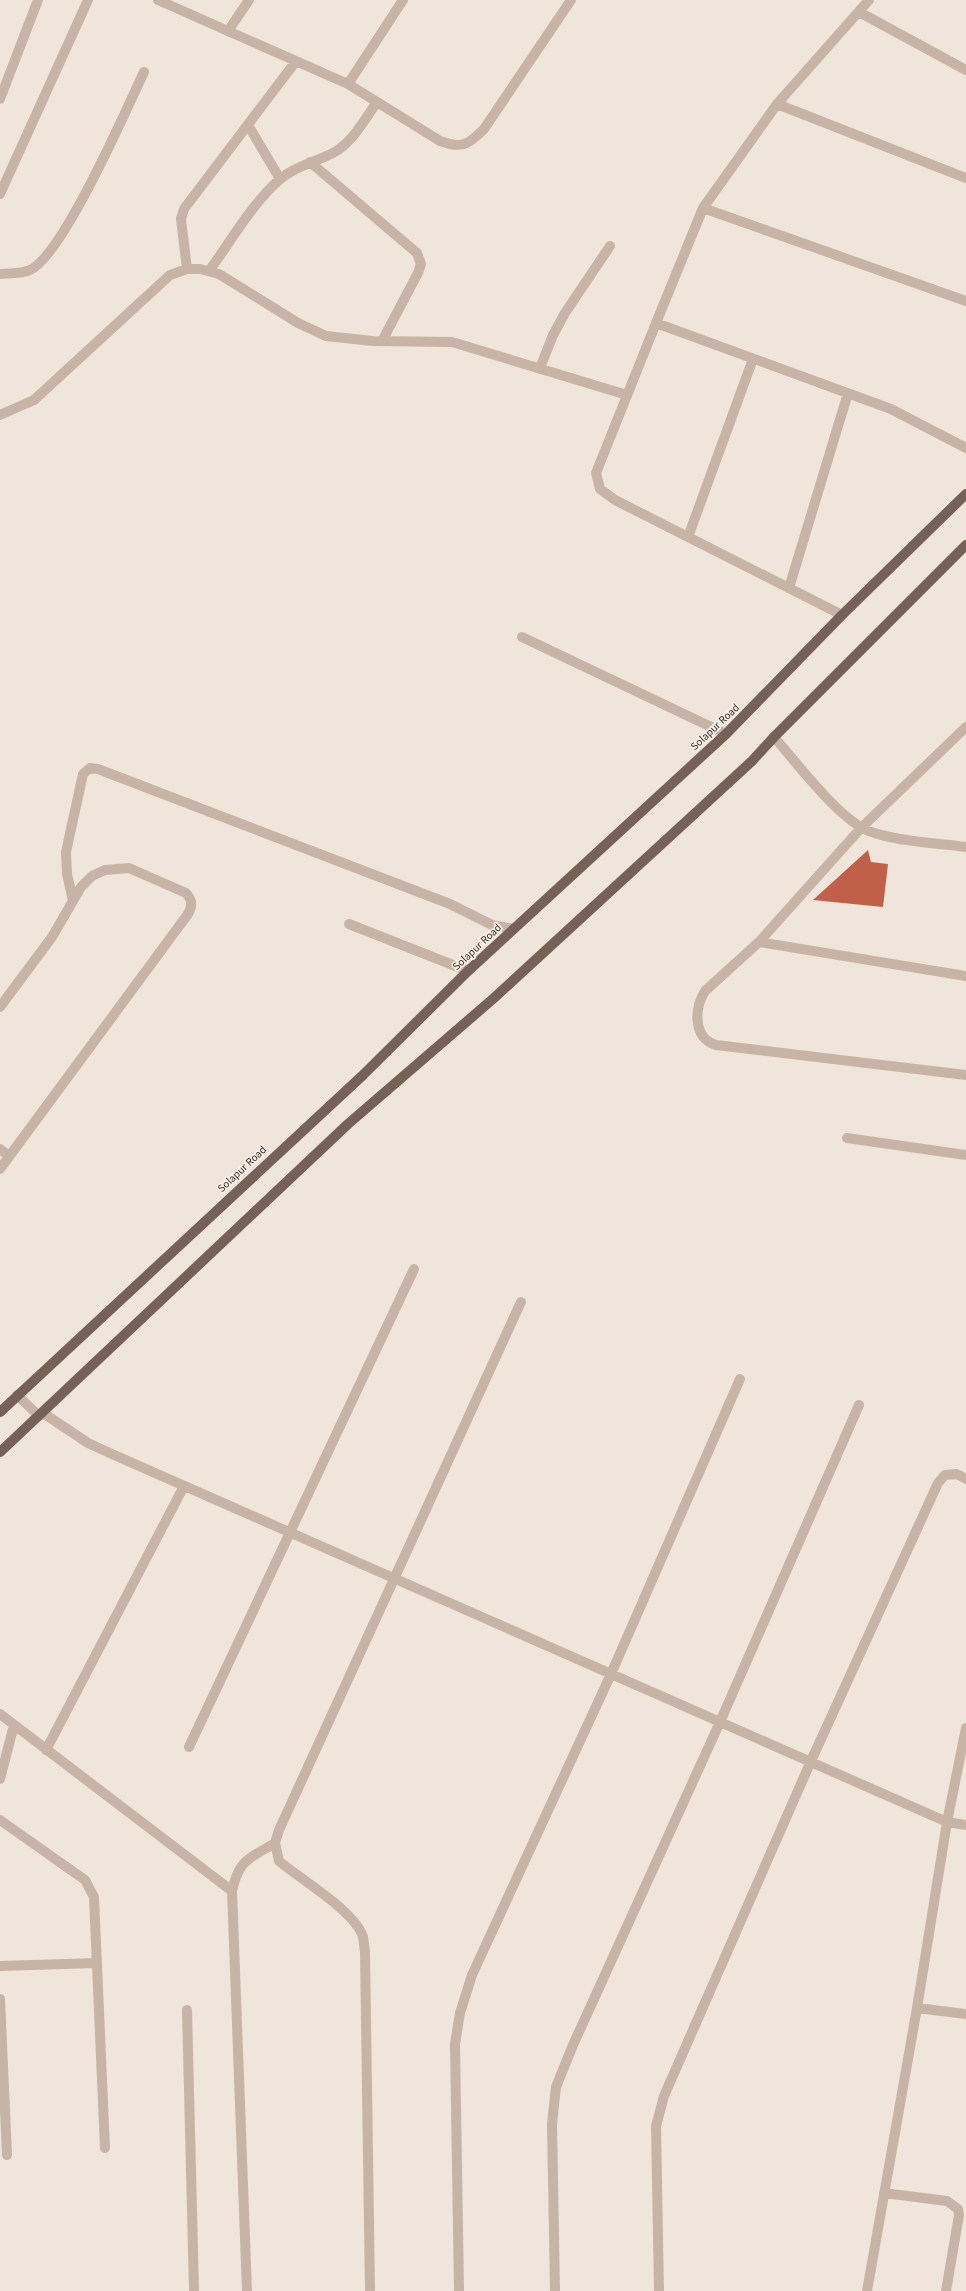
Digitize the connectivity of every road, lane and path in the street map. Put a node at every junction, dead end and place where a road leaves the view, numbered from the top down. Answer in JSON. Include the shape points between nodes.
{"nodes":[{"id":1,"x":38,"y":0,"type":"edge"},
{"id":2,"x":88,"y":0,"type":"edge"},
{"id":3,"x":158,"y":0,"type":"edge"},
{"id":4,"x":249,"y":0,"type":"edge"},
{"id":5,"x":403,"y":0,"type":"edge"},
{"id":6,"x":571,"y":0,"type":"edge"},
{"id":7,"x":870,"y":0,"type":"edge"},
{"id":8,"x":859,"y":12,"type":"junction"},
{"id":9,"x":228,"y":32,"type":"junction"},
{"id":10,"x":296,"y":62,"type":"junction"},
{"id":11,"x":966,"y":70,"type":"edge"},
{"id":12,"x":144,"y":72,"type":"dead end"},
{"id":13,"x":348,"y":84,"type":"junction"},
{"id":14,"x":0,"y":99,"type":"edge"},
{"id":15,"x":377,"y":102,"type":"junction"},
{"id":16,"x":777,"y":104,"type":"junction"},
{"id":17,"x":248,"y":125,"type":"junction"},
{"id":18,"x":310,"y":162,"type":"junction"},
{"id":19,"x":966,"y":178,"type":"edge"},
{"id":20,"x":280,"y":179,"type":"junction"},
{"id":21,"x":0,"y":194,"type":"edge"},
{"id":22,"x":703,"y":208,"type":"junction"},
{"id":23,"x":610,"y":246,"type":"dead end"},
{"id":24,"x":187,"y":269,"type":"junction"},
{"id":25,"x":208,"y":271,"type":"junction"},
{"id":26,"x":0,"y":274,"type":"edge"},
{"id":27,"x":966,"y":301,"type":"edge"},
{"id":28,"x":656,"y":323,"type":"junction"},
{"id":29,"x":382,"y":341,"type":"junction"},
{"id":30,"x":753,"y":359,"type":"junction"},
{"id":31,"x":540,"y":368,"type":"junction"},
{"id":32,"x":848,"y":393,"type":"junction"},
{"id":33,"x":627,"y":395,"type":"junction"},
{"id":34,"x":0,"y":415,"type":"edge"},
{"id":35,"x":966,"y":448,"type":"edge"},
{"id":36,"x":966,"y":494,"type":"edge"},
{"id":37,"x":688,"y":537,"type":"junction"},
{"id":38,"x":966,"y":545,"type":"edge"},
{"id":39,"x":789,"y":588,"type":"junction"},
{"id":40,"x":842,"y":615,"type":"junction"},
{"id":41,"x":522,"y":637,"type":"dead end"},
{"id":42,"x":966,"y":727,"type":"edge"},
{"id":43,"x":726,"y":734,"type":"junction"},
{"id":44,"x":774,"y":737,"type":"junction"},
{"id":45,"x":862,"y":828,"type":"junction"},
{"id":46,"x":966,"y":847,"type":"edge"},
{"id":47,"x":73,"y":901,"type":"junction"},
{"id":48,"x":349,"y":924,"type":"dead end"},
{"id":49,"x":514,"y":929,"type":"junction"},
{"id":50,"x":758,"y":942,"type":"junction"},
{"id":51,"x":468,"y":971,"type":"junction"},
{"id":52,"x":966,"y":976,"type":"edge"},
{"id":53,"x":0,"y":1007,"type":"edge"},
{"id":54,"x":966,"y":1075,"type":"edge"},
{"id":55,"x":847,"y":1138,"type":"dead end"},
{"id":56,"x":0,"y":1149,"type":"edge"},
{"id":57,"x":966,"y":1155,"type":"edge"},
{"id":58,"x":9,"y":1156,"type":"junction"},
{"id":59,"x":0,"y":1169,"type":"edge"},
{"id":60,"x":414,"y":1269,"type":"dead end"},
{"id":61,"x":521,"y":1302,"type":"dead end"},
{"id":62,"x":740,"y":1379,"type":"dead end"},
{"id":63,"x":17,"y":1395,"type":"junction"},
{"id":64,"x":859,"y":1405,"type":"dead end"},
{"id":65,"x":0,"y":1412,"type":"edge"},
{"id":66,"x":43,"y":1413,"type":"junction"},
{"id":67,"x":0,"y":1452,"type":"edge"},
{"id":68,"x":966,"y":1479,"type":"edge"},
{"id":69,"x":184,"y":1486,"type":"junction"},
{"id":70,"x":290,"y":1532,"type":"junction"},
{"id":71,"x":393,"y":1577,"type":"junction"},
{"id":72,"x":611,"y":1674,"type":"junction"},
{"id":73,"x":0,"y":1714,"type":"edge"},
{"id":74,"x":720,"y":1722,"type":"junction"},
{"id":75,"x":14,"y":1724,"type":"junction"},
{"id":76,"x":966,"y":1728,"type":"edge"},
{"id":77,"x":189,"y":1747,"type":"dead end"},
{"id":78,"x":46,"y":1750,"type":"junction"},
{"id":79,"x":811,"y":1761,"type":"junction"},
{"id":80,"x":0,"y":1779,"type":"edge"},
{"id":81,"x":0,"y":1820,"type":"edge"},
{"id":82,"x":947,"y":1822,"type":"junction"},
{"id":83,"x":966,"y":1825,"type":"edge"},
{"id":84,"x":275,"y":1843,"type":"junction"},
{"id":85,"x":232,"y":1891,"type":"junction"},
{"id":86,"x":97,"y":1963,"type":"junction"},
{"id":87,"x":0,"y":1966,"type":"edge"},
{"id":88,"x":0,"y":1999,"type":"edge"},
{"id":89,"x":917,"y":2008,"type":"junction"},
{"id":90,"x":187,"y":2010,"type":"dead end"},
{"id":91,"x":966,"y":2014,"type":"edge"},
{"id":92,"x":105,"y":2148,"type":"dead end"},
{"id":93,"x":7,"y":2155,"type":"dead end"},
{"id":94,"x":884,"y":2193,"type":"junction"},
{"id":95,"x":194,"y":2291,"type":"edge"},
{"id":96,"x":247,"y":2291,"type":"edge"},
{"id":97,"x":370,"y":2291,"type":"edge"},
{"id":98,"x":458,"y":2291,"type":"edge"},
{"id":99,"x":554,"y":2291,"type":"edge"},
{"id":100,"x":659,"y":2291,"type":"edge"},
{"id":101,"x":867,"y":2291,"type":"edge"},
{"id":102,"x":946,"y":2291,"type":"edge"}],
"edges":[{"from":1,"to":14,"type":"street"},
{"from":2,"to":21,"type":"street"},
{"from":3,"to":9,"type":"street"},
{"from":4,"to":9,"type":"street"},
{"from":5,"to":13,"type":"street"},
{"from":6,"to":15,"type":"street","via":[[484,129],[469,144],[454,146],[440,141]]},
{"from":7,"to":8,"type":"street"},
{"from":8,"to":11,"type":"street"},
{"from":8,"to":16,"type":"street"},
{"from":9,"to":10,"type":"street"},
{"from":10,"to":13,"type":"street"},
{"from":10,"to":17,"type":"street"},
{"from":12,"to":26,"type":"street","via":[[70,223],[45,258],[30,270]]},
{"from":13,"to":15,"type":"street"},
{"from":15,"to":18,"type":"street","via":[[353,136],[333,153]]},
{"from":16,"to":19,"type":"street"},
{"from":16,"to":22,"type":"street"},
{"from":17,"to":20,"type":"street"},
{"from":17,"to":24,"type":"street","via":[[184,209],[181,219]]},
{"from":18,"to":20,"type":"street"},
{"from":18,"to":29,"type":"street","via":[[416,253],[421,264]]},
{"from":20,"to":25,"type":"street","via":[[261,199]]},
{"from":22,"to":27,"type":"street"},
{"from":22,"to":28,"type":"street"},
{"from":23,"to":31,"type":"street","via":[[565,313]]},
{"from":24,"to":25,"type":"street"},
{"from":24,"to":34,"type":"street","via":[[170,275],[34,400]]},
{"from":25,"to":29,"type":"street","via":[[219,274],[298,323],[326,336]]},
{"from":28,"to":30,"type":"street"},
{"from":28,"to":33,"type":"street"},
{"from":29,"to":31,"type":"street","via":[[452,342]]},
{"from":30,"to":32,"type":"street"},
{"from":30,"to":37,"type":"street"},
{"from":31,"to":33,"type":"street"},
{"from":32,"to":35,"type":"street","via":[[891,409]]},
{"from":32,"to":39,"type":"street"},
{"from":33,"to":37,"type":"street","via":[[596,473],[600,489],[615,500]]},
{"from":36,"to":40,"type":"main road","name":"Solapur Road"},
{"from":37,"to":39,"type":"street"},
{"from":38,"to":44,"type":"main road"},
{"from":39,"to":40,"type":"street"},
{"from":40,"to":43,"type":"main road","name":"Solapur Road"},
{"from":41,"to":43,"type":"street"},
{"from":42,"to":45,"type":"street"},
{"from":43,"to":49,"type":"main road","name":"Solapur Road"},
{"from":44,"to":45,"type":"street","via":[[843,814]]},
{"from":44,"to":66,"type":"main road","via":[[752,761],[494,998],[348,1124]]},
{"from":45,"to":46,"type":"street","via":[[885,835]]},
{"from":45,"to":50,"type":"street"},
{"from":47,"to":49,"type":"street","via":[[67,874],[66,852],[83,774],[90,768],[450,904],[492,926]]},
{"from":47,"to":53,"type":"street","via":[[59,926]]},
{"from":47,"to":58,"type":"street","via":[[81,887],[92,876],[117,868],[129,868],[186,893],[191,899],[192,908]]},
{"from":48,"to":51,"type":"street"},
{"from":49,"to":51,"type":"main road","name":"Solapur Road"},
{"from":50,"to":52,"type":"street"},
{"from":50,"to":54,"type":"street","via":[[706,991],[700,1000],[699,1031],[708,1043]]},
{"from":51,"to":63,"type":"main road","name":"Solapur Road","via":[[362,1076]]},
{"from":55,"to":57,"type":"street"},
{"from":56,"to":58,"type":"street"},
{"from":58,"to":59,"type":"street"},
{"from":60,"to":70,"type":"street"},
{"from":61,"to":71,"type":"street"},
{"from":62,"to":72,"type":"street"},
{"from":63,"to":65,"type":"main road","name":"Solapur Road"},
{"from":63,"to":66,"type":"street","via":[[39,1416]]},
{"from":64,"to":74,"type":"street"},
{"from":66,"to":67,"type":"main road"},
{"from":66,"to":69,"type":"street","via":[[88,1443]]},
{"from":68,"to":79,"type":"street","via":[[957,1474],[945,1475],[938,1483]]},
{"from":69,"to":70,"type":"street"},
{"from":69,"to":78,"type":"street"},
{"from":70,"to":71,"type":"street"},
{"from":70,"to":77,"type":"street"},
{"from":71,"to":72,"type":"street"},
{"from":71,"to":84,"type":"street","via":[[278,1830]]},
{"from":72,"to":74,"type":"street"},
{"from":72,"to":98,"type":"street","via":[[472,1976],[460,2013],[456,2044]]},
{"from":73,"to":75,"type":"street"},
{"from":74,"to":79,"type":"street"},
{"from":74,"to":99,"type":"street","via":[[556,2087],[552,2124]]},
{"from":75,"to":78,"type":"street"},
{"from":75,"to":80,"type":"street"},
{"from":76,"to":82,"type":"street"},
{"from":78,"to":85,"type":"street"},
{"from":79,"to":82,"type":"street"},
{"from":79,"to":100,"type":"street","via":[[664,2096],[656,2126]]},
{"from":81,"to":86,"type":"street","via":[[85,1880],[91,1887],[94,1897]]},
{"from":82,"to":83,"type":"street"},
{"from":82,"to":89,"type":"street"},
{"from":84,"to":85,"type":"street","via":[[242,1863],[235,1876]]},
{"from":84,"to":97,"type":"street","via":[[279,1861],[353,1920],[363,1936]]},
{"from":85,"to":96,"type":"street"},
{"from":86,"to":87,"type":"street"},
{"from":86,"to":92,"type":"street"},
{"from":88,"to":93,"type":"street"},
{"from":89,"to":91,"type":"street"},
{"from":89,"to":94,"type":"street"},
{"from":90,"to":95,"type":"street"},
{"from":94,"to":101,"type":"street"},
{"from":94,"to":102,"type":"street","via":[[947,2201],[958,2209]]}]}
